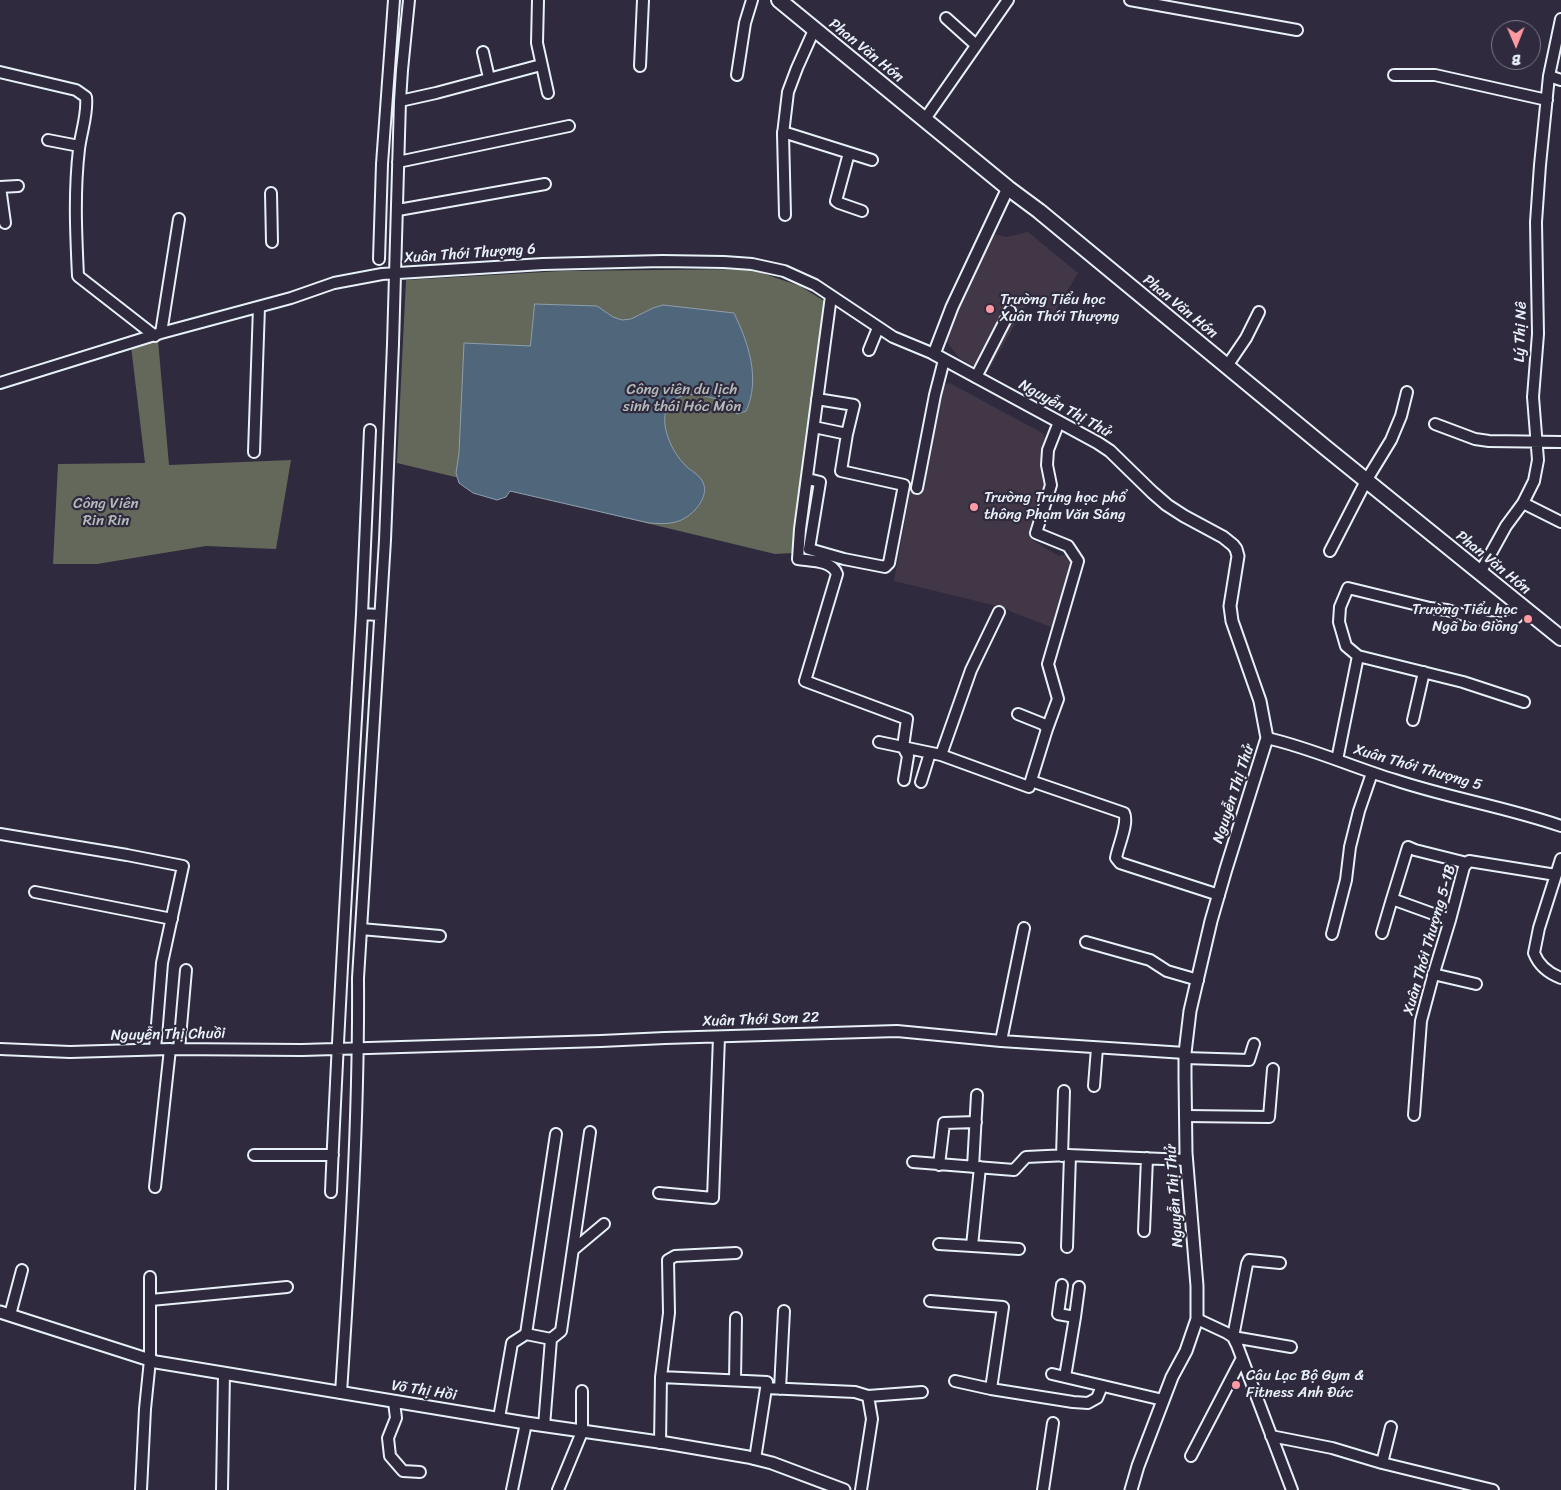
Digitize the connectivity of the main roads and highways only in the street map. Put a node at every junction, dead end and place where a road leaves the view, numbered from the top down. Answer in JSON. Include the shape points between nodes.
{"nodes":[{"id":1,"x":779,"y":0,"type":"edge"},
{"id":2,"x":1561,"y":638,"type":"edge"}],
"edges":[{"from":1,"to":2,"type":"main road","name":"Phan Văn Hớn"}]}
